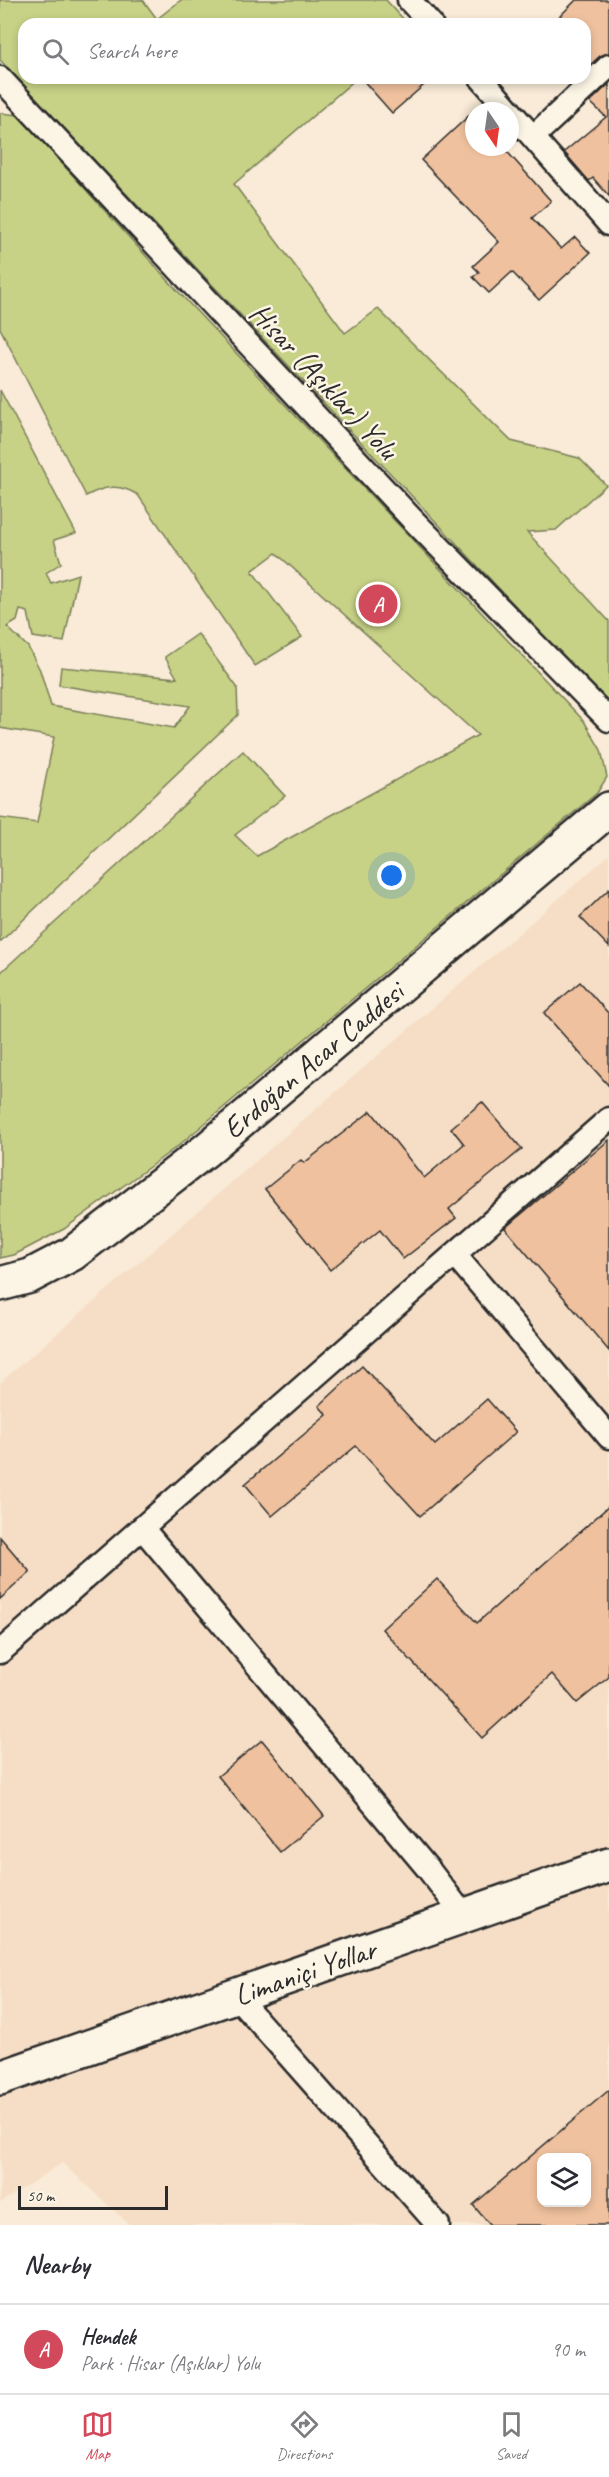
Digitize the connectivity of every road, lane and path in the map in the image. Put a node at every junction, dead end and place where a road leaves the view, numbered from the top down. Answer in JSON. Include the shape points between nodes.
{"nodes":[{"id":1,"x":409,"y":0,"type":"edge"},
{"id":2,"x":426,"y":18,"type":"edge"},
{"id":3,"x":609,"y":66,"type":"edge"},
{"id":4,"x":0,"y":78,"type":"edge"},
{"id":5,"x":591,"y":83,"type":"edge"},
{"id":6,"x":486,"y":84,"type":"edge"},
{"id":7,"x":590,"y":84,"type":"edge"},
{"id":8,"x":534,"y":136,"type":"junction"},
{"id":9,"x":609,"y":224,"type":"edge"},
{"id":10,"x":609,"y":720,"type":"edge"},
{"id":11,"x":609,"y":809,"type":"edge"},
{"id":12,"x":609,"y":1119,"type":"edge"},
{"id":13,"x":455,"y":1255,"type":"junction"},
{"id":14,"x":0,"y":1284,"type":"edge"},
{"id":15,"x":609,"y":1437,"type":"edge"},
{"id":16,"x":143,"y":1529,"type":"junction"},
{"id":17,"x":0,"y":1652,"type":"edge"},
{"id":18,"x":609,"y":1865,"type":"edge"},
{"id":19,"x":464,"y":1916,"type":"junction"},
{"id":20,"x":236,"y":1996,"type":"junction"},
{"id":21,"x":0,"y":2078,"type":"edge"},
{"id":22,"x":438,"y":2225,"type":"edge"}],
"edges":[{"from":1,"to":2,"type":"street"},
{"from":3,"to":5,"type":"street"},
{"from":4,"to":10,"type":"street","name":"Hisar (Aşıklar) Yolu","via":[[412,519]]},
{"from":6,"to":8,"type":"street"},
{"from":7,"to":8,"type":"street"},
{"from":8,"to":9,"type":"street"},
{"from":11,"to":14,"type":"main road","name":"Erdoğan Acar Caddesi","via":[[189,1164],[72,1254],[30,1276]]},
{"from":12,"to":13,"type":"street"},
{"from":13,"to":15,"type":"street"},
{"from":13,"to":16,"type":"street"},
{"from":16,"to":17,"type":"street"},
{"from":16,"to":19,"type":"street","via":[[429,1869]]},
{"from":18,"to":19,"type":"main road","name":"Limaniçi Yollar"},
{"from":19,"to":20,"type":"main road","name":"Limaniçi Yollar"},
{"from":20,"to":21,"type":"main road","name":"Limaniçi Yollar"},
{"from":20,"to":22,"type":"street"}]}
